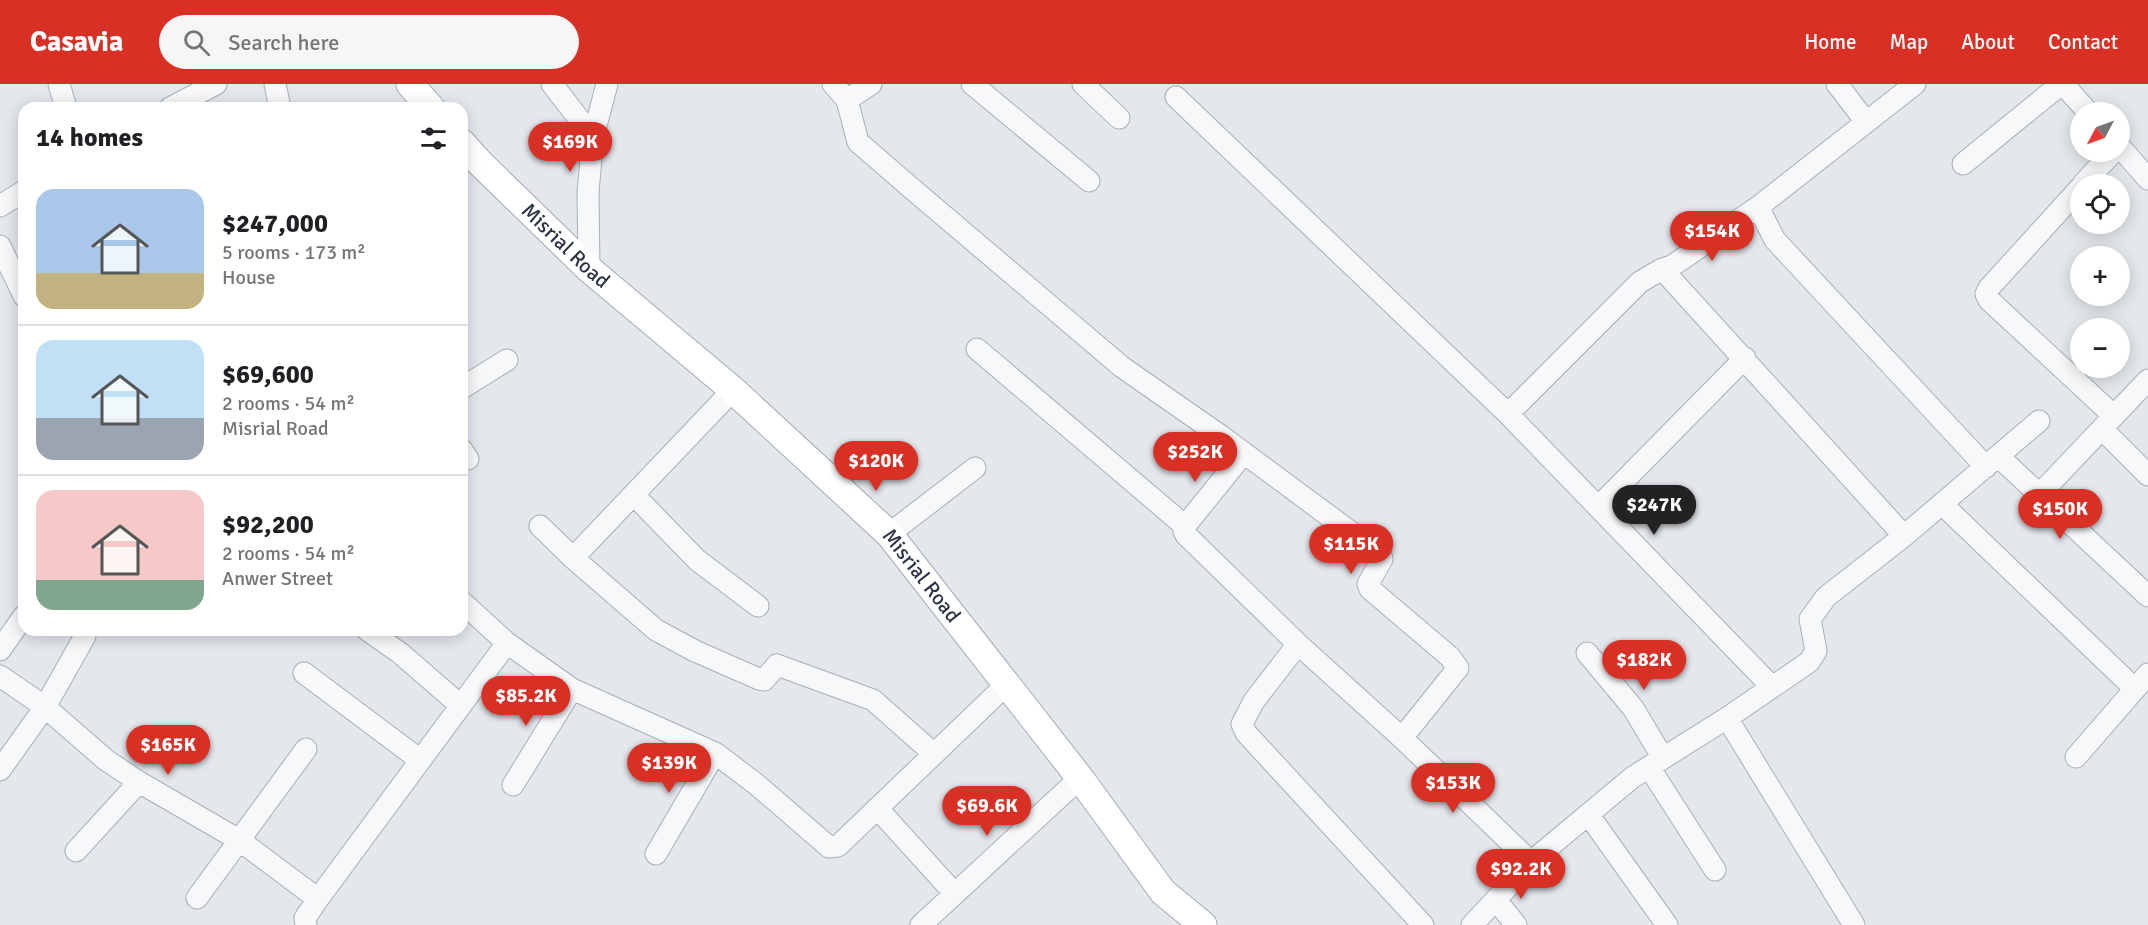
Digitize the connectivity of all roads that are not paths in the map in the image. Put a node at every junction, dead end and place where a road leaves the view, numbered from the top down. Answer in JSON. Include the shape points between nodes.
{"nodes":[{"id":1,"x":59,"y":84,"type":"edge"},
{"id":2,"x":216,"y":84,"type":"edge"},
{"id":3,"x":275,"y":84,"type":"edge"},
{"id":4,"x":410,"y":84,"type":"edge"},
{"id":5,"x":552,"y":84,"type":"edge"},
{"id":6,"x":607,"y":84,"type":"edge"},
{"id":7,"x":833,"y":84,"type":"edge"},
{"id":8,"x":871,"y":84,"type":"edge"},
{"id":9,"x":972,"y":84,"type":"edge"},
{"id":10,"x":1083,"y":84,"type":"edge"},
{"id":11,"x":1837,"y":84,"type":"edge"},
{"id":12,"x":1915,"y":84,"type":"edge"},
{"id":13,"x":2062,"y":84,"type":"edge"},
{"id":14,"x":179,"y":97,"type":"edge"},
{"id":15,"x":1176,"y":97,"type":"dead end"},
{"id":16,"x":847,"y":100,"type":"junction"},
{"id":17,"x":64,"y":102,"type":"edge"},
{"id":18,"x":279,"y":102,"type":"edge"},
{"id":19,"x":426,"y":102,"type":"edge"},
{"id":20,"x":2079,"y":102,"type":"edge"},
{"id":21,"x":1119,"y":118,"type":"dead end"},
{"id":22,"x":1866,"y":122,"type":"junction"},
{"id":23,"x":593,"y":137,"type":"junction"},
{"id":24,"x":468,"y":150,"type":"edge"},
{"id":25,"x":2130,"y":158,"type":"edge"},
{"id":26,"x":2104,"y":162,"type":"edge"},
{"id":27,"x":1963,"y":164,"type":"dead end"},
{"id":28,"x":2093,"y":174,"type":"edge"},
{"id":29,"x":2148,"y":179,"type":"edge"},
{"id":30,"x":1089,"y":181,"type":"dead end"},
{"id":31,"x":18,"y":194,"type":"edge"},
{"id":32,"x":2070,"y":199,"type":"edge"},
{"id":33,"x":0,"y":206,"type":"edge"},
{"id":34,"x":1758,"y":207,"type":"junction"},
{"id":35,"x":0,"y":246,"type":"edge"},
{"id":36,"x":1662,"y":268,"type":"junction"},
{"id":37,"x":589,"y":269,"type":"junction"},
{"id":38,"x":18,"y":284,"type":"edge"},
{"id":39,"x":977,"y":349,"type":"dead end"},
{"id":40,"x":1745,"y":358,"type":"junction"},
{"id":41,"x":507,"y":360,"type":"dead end"},
{"id":42,"x":2148,"y":380,"type":"edge"},
{"id":43,"x":468,"y":384,"type":"edge"},
{"id":44,"x":734,"y":390,"type":"junction"},
{"id":45,"x":1508,"y":414,"type":"junction"},
{"id":46,"x":2039,"y":421,"type":"dead end"},
{"id":47,"x":2108,"y":423,"type":"junction"},
{"id":48,"x":1244,"y":453,"type":"junction"},
{"id":49,"x":1992,"y":461,"type":"junction"},
{"id":50,"x":975,"y":468,"type":"dead end"},
{"id":51,"x":2148,"y":475,"type":"edge"},
{"id":52,"x":634,"y":495,"type":"junction"},
{"id":53,"x":2039,"y":495,"type":"junction"},
{"id":54,"x":1942,"y":504,"type":"junction"},
{"id":55,"x":1598,"y":507,"type":"junction"},
{"id":56,"x":540,"y":526,"type":"dead end"},
{"id":57,"x":1185,"y":526,"type":"junction"},
{"id":58,"x":889,"y":534,"type":"junction"},
{"id":59,"x":1904,"y":536,"type":"junction"},
{"id":60,"x":573,"y":558,"type":"junction"},
{"id":61,"x":2148,"y":596,"type":"edge"},
{"id":62,"x":758,"y":606,"type":"dead end"},
{"id":63,"x":468,"y":607,"type":"edge"},
{"id":64,"x":18,"y":624,"type":"edge"},
{"id":65,"x":85,"y":636,"type":"dead end"},
{"id":66,"x":376,"y":636,"type":"edge"},
{"id":67,"x":507,"y":643,"type":"junction"},
{"id":68,"x":1298,"y":644,"type":"junction"},
{"id":69,"x":0,"y":650,"type":"edge"},
{"id":70,"x":1587,"y":653,"type":"dead end"},
{"id":71,"x":304,"y":673,"type":"dead end"},
{"id":72,"x":0,"y":676,"type":"edge"},
{"id":73,"x":2141,"y":682,"type":"edge"},
{"id":74,"x":1006,"y":685,"type":"junction"},
{"id":75,"x":1772,"y":687,"type":"junction"},
{"id":76,"x":572,"y":689,"type":"junction"},
{"id":77,"x":460,"y":705,"type":"junction"},
{"id":78,"x":45,"y":706,"type":"junction"},
{"id":79,"x":1727,"y":718,"type":"junction"},
{"id":80,"x":1402,"y":738,"type":"junction"},
{"id":81,"x":306,"y":749,"type":"dead end"},
{"id":82,"x":715,"y":753,"type":"junction"},
{"id":83,"x":934,"y":754,"type":"junction"},
{"id":84,"x":2076,"y":757,"type":"dead end"},
{"id":85,"x":420,"y":760,"type":"junction"},
{"id":86,"x":1656,"y":762,"type":"junction"},
{"id":87,"x":0,"y":770,"type":"edge"},
{"id":88,"x":1080,"y":778,"type":"junction"},
{"id":89,"x":139,"y":782,"type":"junction"},
{"id":90,"x":513,"y":785,"type":"dead end"},
{"id":91,"x":877,"y":808,"type":"junction"},
{"id":92,"x":1588,"y":814,"type":"junction"},
{"id":93,"x":239,"y":840,"type":"junction"},
{"id":94,"x":76,"y":851,"type":"dead end"},
{"id":95,"x":656,"y":854,"type":"dead end"},
{"id":96,"x":1531,"y":862,"type":"junction"},
{"id":97,"x":1715,"y":870,"type":"dead end"},
{"id":98,"x":955,"y":894,"type":"junction"},
{"id":99,"x":197,"y":898,"type":"dead end"},
{"id":100,"x":318,"y":899,"type":"junction"},
{"id":101,"x":1496,"y":900,"type":"junction"},
{"id":102,"x":306,"y":925,"type":"edge"},
{"id":103,"x":921,"y":925,"type":"edge"},
{"id":104,"x":1203,"y":925,"type":"edge"},
{"id":105,"x":1423,"y":925,"type":"edge"},
{"id":106,"x":1472,"y":925,"type":"edge"},
{"id":107,"x":1516,"y":925,"type":"edge"},
{"id":108,"x":1667,"y":925,"type":"edge"},
{"id":109,"x":1854,"y":925,"type":"edge"}],
"edges":[{"from":1,"to":17,"type":"street"},
{"from":2,"to":14,"type":"street"},
{"from":3,"to":18,"type":"street"},
{"from":4,"to":19,"type":"main road"},
{"from":5,"to":23,"type":"street"},
{"from":6,"to":23,"type":"street"},
{"from":7,"to":16,"type":"street"},
{"from":8,"to":16,"type":"street"},
{"from":9,"to":30,"type":"street"},
{"from":10,"to":21,"type":"street"},
{"from":11,"to":22,"type":"street"},
{"from":12,"to":22,"type":"street"},
{"from":13,"to":20,"type":"street"},
{"from":13,"to":27,"type":"street"},
{"from":15,"to":45,"type":"street"},
{"from":16,"to":48,"type":"street","via":[[858,142],[1122,367]]},
{"from":22,"to":34,"type":"street"},
{"from":23,"to":37,"type":"street","via":[[588,192]]},
{"from":24,"to":37,"type":"main road","name":"Misrial Road"},
{"from":25,"to":29,"type":"street"},
{"from":26,"to":28,"type":"street"},
{"from":31,"to":33,"type":"street"},
{"from":32,"to":47,"type":"street","via":[[1986,294]]},
{"from":34,"to":36,"type":"street","via":[[1671,266]]},
{"from":34,"to":49,"type":"street","via":[[1775,240]]},
{"from":35,"to":38,"type":"street"},
{"from":36,"to":40,"type":"street"},
{"from":36,"to":45,"type":"street","via":[[1640,282]]},
{"from":37,"to":44,"type":"main road","name":"Misrial Road"},
{"from":39,"to":57,"type":"street"},
{"from":40,"to":55,"type":"street"},
{"from":40,"to":59,"type":"street"},
{"from":41,"to":43,"type":"street"},
{"from":42,"to":47,"type":"street"},
{"from":44,"to":52,"type":"street"},
{"from":44,"to":58,"type":"main road","name":"Misrial Road"},
{"from":45,"to":55,"type":"street"},
{"from":46,"to":49,"type":"street"},
{"from":47,"to":51,"type":"street"},
{"from":47,"to":53,"type":"street"},
{"from":48,"to":57,"type":"street"},
{"from":48,"to":80,"type":"street","via":[[1379,553],[1382,559],[1368,584],[1370,589],[1456,665],[1458,671]]},
{"from":49,"to":53,"type":"street"},
{"from":49,"to":54,"type":"street"},
{"from":50,"to":58,"type":"street"},
{"from":52,"to":60,"type":"street"},
{"from":52,"to":62,"type":"street","via":[[697,560]]},
{"from":53,"to":61,"type":"street"},
{"from":54,"to":59,"type":"street"},
{"from":54,"to":73,"type":"street"},
{"from":55,"to":75,"type":"street"},
{"from":56,"to":60,"type":"street"},
{"from":57,"to":68,"type":"street","via":[[1186,535]]},
{"from":58,"to":74,"type":"main road","name":"Misrial Road"},
{"from":59,"to":75,"type":"street","via":[[1826,597],[1810,619],[1816,651],[1813,657]]},
{"from":60,"to":83,"type":"street","via":[[656,630],[759,679],[768,677],[777,665],[873,700]]},
{"from":63,"to":67,"type":"street"},
{"from":64,"to":69,"type":"street"},
{"from":65,"to":78,"type":"street"},
{"from":66,"to":77,"type":"street"},
{"from":67,"to":76,"type":"street"},
{"from":67,"to":77,"type":"street"},
{"from":68,"to":80,"type":"street"},
{"from":68,"to":105,"type":"street","via":[[1254,701],[1242,724],[1246,733]]},
{"from":70,"to":86,"type":"street","via":[[1633,708]]},
{"from":71,"to":85,"type":"street"},
{"from":72,"to":78,"type":"street"},
{"from":73,"to":84,"type":"street"},
{"from":74,"to":83,"type":"street"},
{"from":74,"to":88,"type":"main road","name":"Misrial Road"},
{"from":75,"to":79,"type":"street"},
{"from":76,"to":82,"type":"street"},
{"from":76,"to":90,"type":"street"},
{"from":77,"to":85,"type":"street"},
{"from":78,"to":87,"type":"street"},
{"from":78,"to":89,"type":"street","via":[[106,760]]},
{"from":79,"to":86,"type":"street"},
{"from":79,"to":109,"type":"street"},
{"from":80,"to":96,"type":"street"},
{"from":81,"to":93,"type":"street"},
{"from":82,"to":91,"type":"street","via":[[829,847],[838,846]]},
{"from":82,"to":95,"type":"street"},
{"from":83,"to":91,"type":"street"},
{"from":85,"to":100,"type":"street"},
{"from":86,"to":92,"type":"street"},
{"from":86,"to":97,"type":"street"},
{"from":88,"to":98,"type":"street"},
{"from":88,"to":104,"type":"main road","name":"Misrial Road","via":[[1163,892]]},
{"from":89,"to":93,"type":"street"},
{"from":89,"to":94,"type":"street"},
{"from":91,"to":98,"type":"street"},
{"from":92,"to":96,"type":"street"},
{"from":92,"to":108,"type":"street"},
{"from":93,"to":99,"type":"street"},
{"from":93,"to":100,"type":"street"},
{"from":96,"to":101,"type":"street"},
{"from":98,"to":103,"type":"street"},
{"from":100,"to":102,"type":"street","via":[[305,918]]},
{"from":101,"to":106,"type":"street"},
{"from":101,"to":107,"type":"street"}]}
